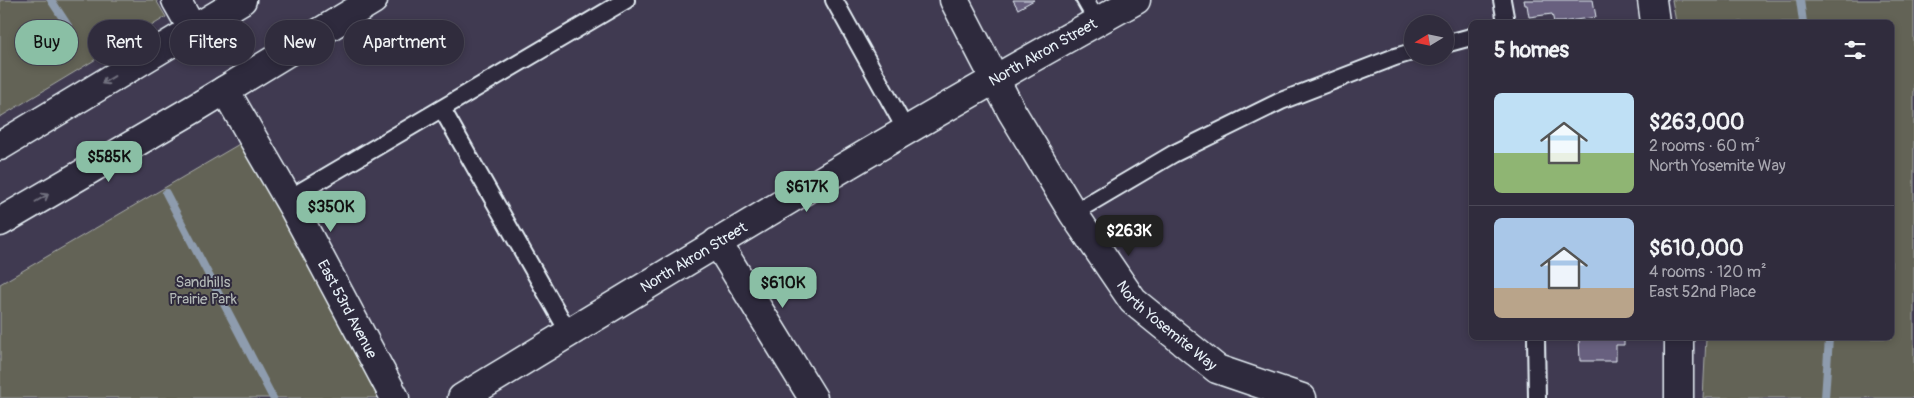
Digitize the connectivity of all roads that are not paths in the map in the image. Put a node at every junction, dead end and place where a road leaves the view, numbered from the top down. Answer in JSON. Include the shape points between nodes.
{"nodes":[{"id":1,"x":176,"y":0,"type":"edge"},
{"id":2,"x":242,"y":0,"type":"edge"},
{"id":3,"x":373,"y":0,"type":"edge"},
{"id":4,"x":626,"y":0,"type":"edge"},
{"id":5,"x":834,"y":0,"type":"edge"},
{"id":6,"x":954,"y":0,"type":"edge"},
{"id":7,"x":1136,"y":0,"type":"edge"},
{"id":8,"x":1502,"y":0,"type":"edge"},
{"id":9,"x":1652,"y":0,"type":"edge"},
{"id":10,"x":1091,"y":11,"type":"edge"},
{"id":11,"x":187,"y":20,"type":"edge"},
{"id":12,"x":209,"y":20,"type":"edge"},
{"id":13,"x":1506,"y":20,"type":"edge"},
{"id":14,"x":1655,"y":20,"type":"edge"},
{"id":15,"x":1469,"y":38,"type":"edge"},
{"id":16,"x":1454,"y":42,"type":"edge"},
{"id":17,"x":170,"y":43,"type":"edge"},
{"id":18,"x":1404,"y":54,"type":"edge"},
{"id":19,"x":994,"y":78,"type":"junction"},
{"id":20,"x":225,"y":90,"type":"junction"},
{"id":21,"x":442,"y":109,"type":"junction"},
{"id":22,"x":906,"y":130,"type":"junction"},
{"id":23,"x":0,"y":146,"type":"edge"},
{"id":24,"x":288,"y":199,"type":"junction"},
{"id":25,"x":1073,"y":213,"type":"junction"},
{"id":26,"x":0,"y":222,"type":"edge"},
{"id":27,"x":717,"y":242,"type":"junction"},
{"id":28,"x":569,"y":333,"type":"junction"},
{"id":29,"x":1536,"y":340,"type":"edge"},
{"id":30,"x":1679,"y":340,"type":"edge"},
{"id":31,"x":396,"y":398,"type":"edge"},
{"id":32,"x":462,"y":398,"type":"edge"},
{"id":33,"x":813,"y":398,"type":"edge"},
{"id":34,"x":1302,"y":398,"type":"edge"},
{"id":35,"x":1537,"y":398,"type":"edge"},
{"id":36,"x":1678,"y":398,"type":"edge"}],
"edges":[{"from":1,"to":11,"type":"street"},
{"from":2,"to":12,"type":"street"},
{"from":3,"to":20,"type":"street"},
{"from":4,"to":21,"type":"lane"},
{"from":5,"to":22,"type":"lane"},
{"from":6,"to":19,"type":"street","name":"North Yosemite Way"},
{"from":7,"to":10,"type":"street","name":"North Akron Street"},
{"from":8,"to":13,"type":"lane"},
{"from":9,"to":14,"type":"street"},
{"from":10,"to":19,"type":"street","name":"North Akron Street"},
{"from":15,"to":16,"type":"lane"},
{"from":17,"to":23,"type":"street","one_way":true},
{"from":18,"to":25,"type":"lane","via":[[1281,101],[1173,154]]},
{"from":19,"to":22,"type":"street","name":"North Akron Street"},
{"from":19,"to":25,"type":"street","name":"North Yosemite Way"},
{"from":20,"to":24,"type":"street","name":"East 53rd Avenue"},
{"from":26,"to":20,"type":"street","one_way":true},
{"from":21,"to":24,"type":"lane"},
{"from":21,"to":28,"type":"lane"},
{"from":22,"to":27,"type":"street","name":"North Akron Street"},
{"from":24,"to":31,"type":"street","name":"East 53rd Avenue"},
{"from":25,"to":34,"type":"street","name":"North Yosemite Way","via":[[1133,301],[1217,369]]},
{"from":27,"to":28,"type":"street","name":"North Akron Street"},
{"from":27,"to":33,"type":"street"},
{"from":28,"to":32,"type":"street","name":"North Akron Street"},
{"from":29,"to":35,"type":"lane"},
{"from":30,"to":36,"type":"street"}]}
